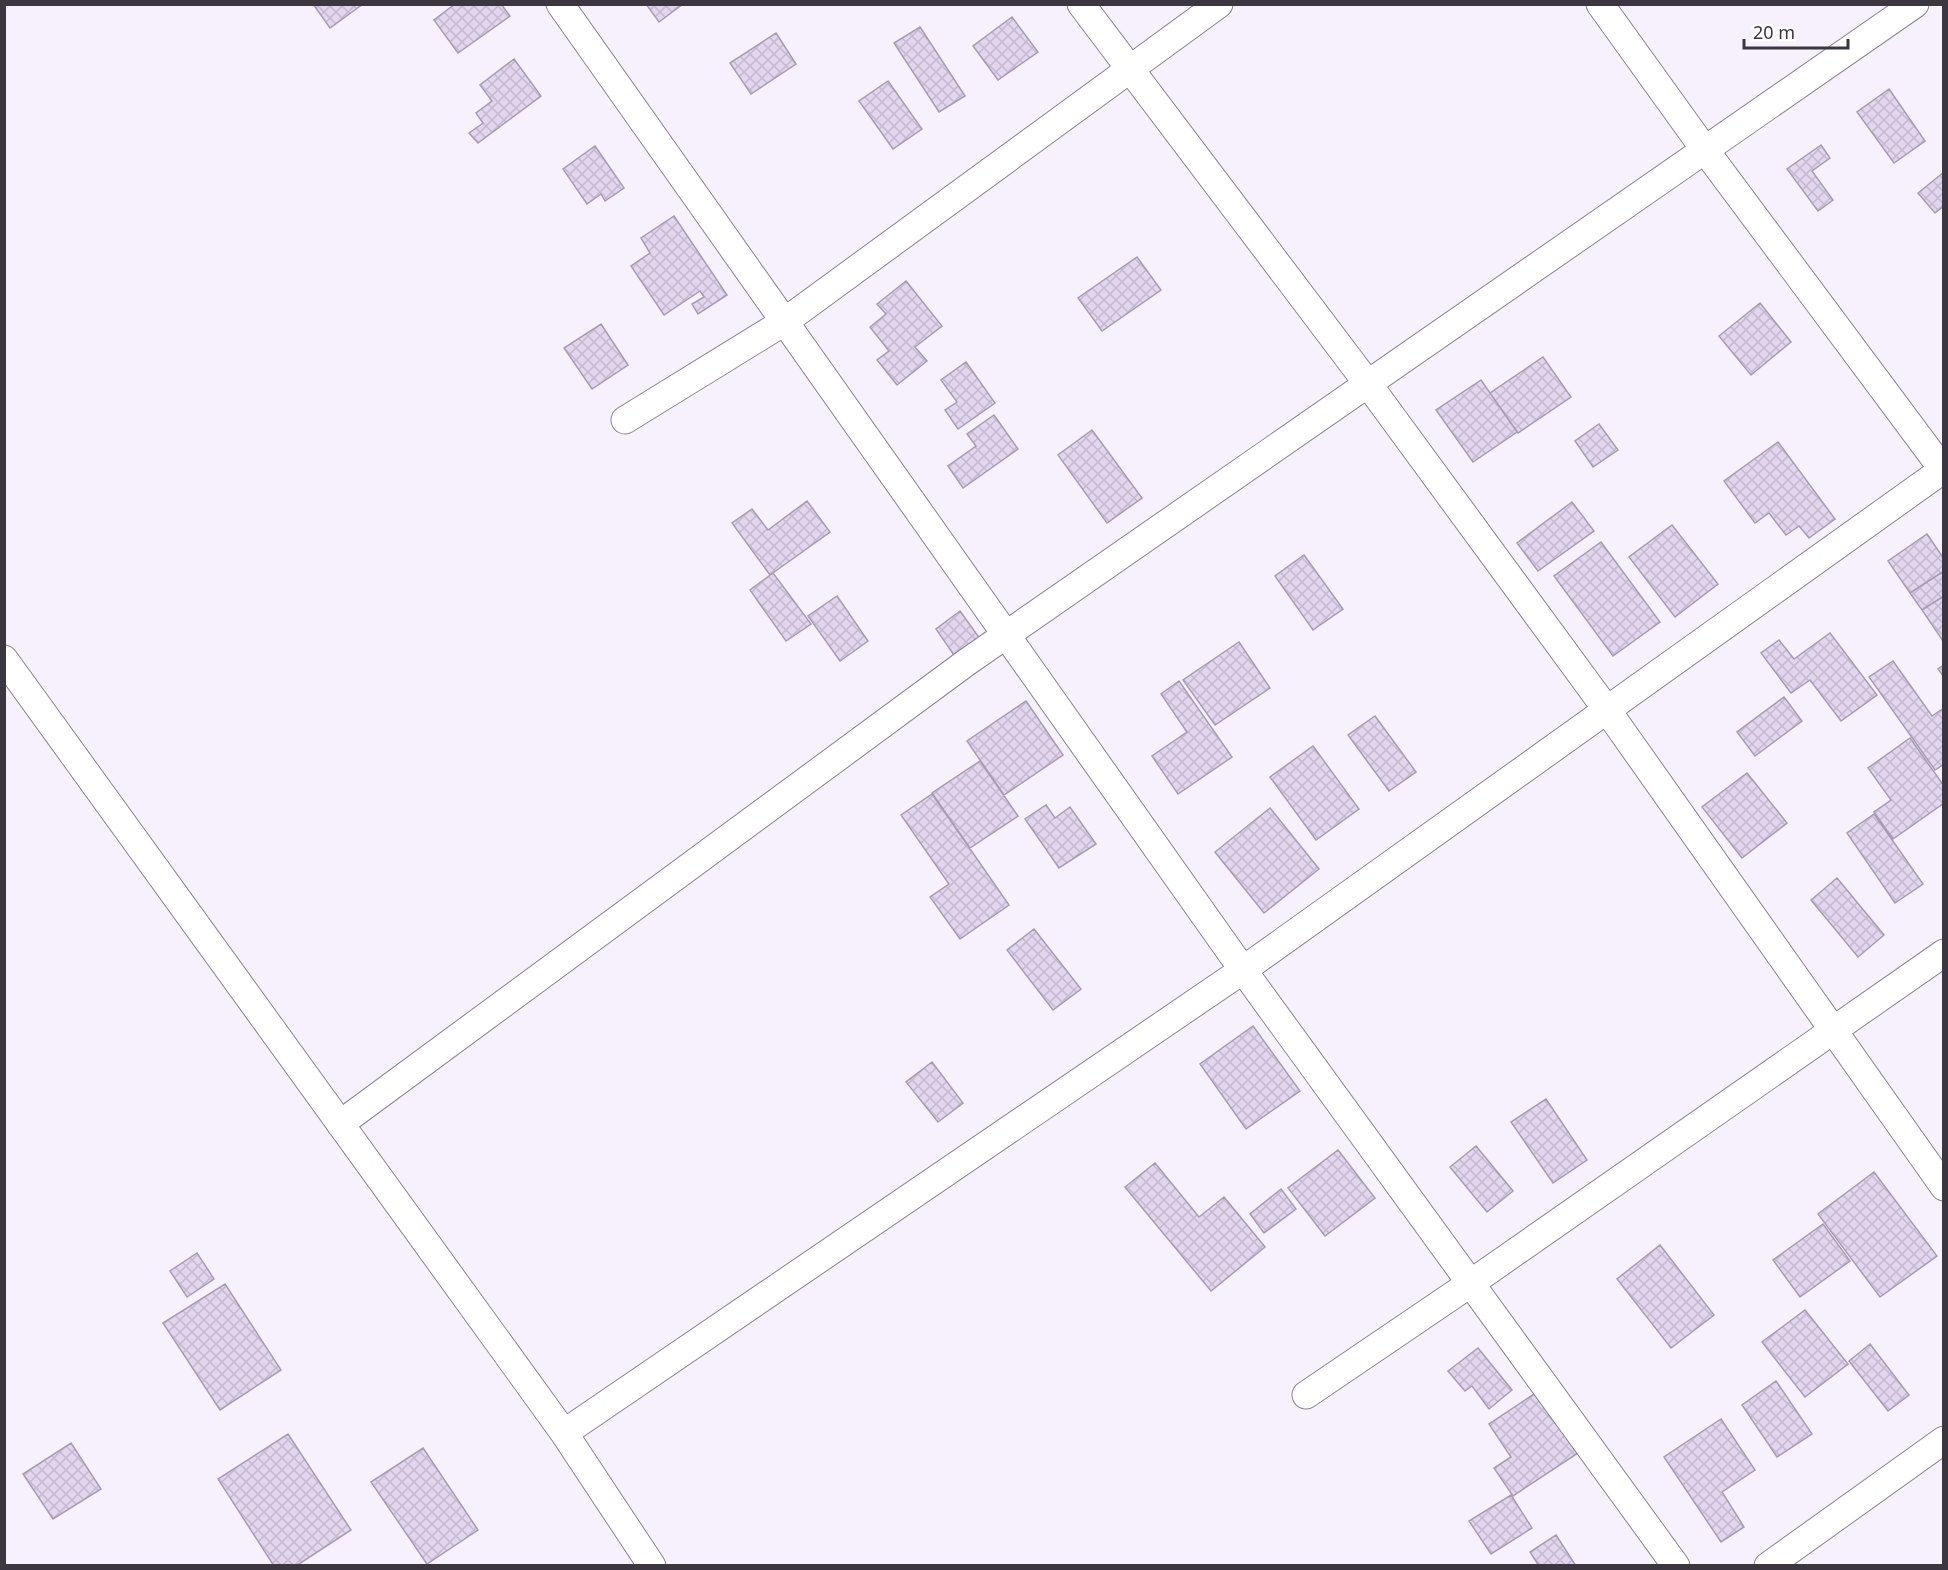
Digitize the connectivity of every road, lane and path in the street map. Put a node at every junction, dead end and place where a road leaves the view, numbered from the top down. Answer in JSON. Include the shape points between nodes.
{"nodes":[{"id":1,"x":560,"y":4,"type":"edge"},
{"id":2,"x":1081,"y":4,"type":"edge"},
{"id":3,"x":1219,"y":4,"type":"edge"},
{"id":4,"x":1600,"y":4,"type":"edge"},
{"id":5,"x":1915,"y":4,"type":"edge"},
{"id":6,"x":1130,"y":69,"type":"junction"},
{"id":7,"x":1705,"y":150,"type":"junction"},
{"id":8,"x":784,"y":322,"type":"junction"},
{"id":9,"x":1368,"y":384,"type":"junction"},
{"id":10,"x":625,"y":420,"type":"dead end"},
{"id":11,"x":1943,"y":470,"type":"edge"},
{"id":12,"x":1006,"y":635,"type":"junction"},
{"id":13,"x":4,"y":659,"type":"edge"},
{"id":14,"x":1607,"y":710,"type":"junction"},
{"id":15,"x":1944,"y":953,"type":"edge"},
{"id":16,"x":1243,"y":970,"type":"junction"},
{"id":17,"x":1834,"y":1029,"type":"junction"},
{"id":18,"x":340,"y":1124,"type":"junction"},
{"id":19,"x":1944,"y":1187,"type":"edge"},
{"id":20,"x":1470,"y":1283,"type":"junction"},
{"id":21,"x":1306,"y":1395,"type":"dead end"},
{"id":22,"x":564,"y":1433,"type":"junction"},
{"id":23,"x":1944,"y":1440,"type":"edge"},
{"id":24,"x":652,"y":1566,"type":"edge"},
{"id":25,"x":1676,"y":1566,"type":"edge"},
{"id":26,"x":1768,"y":1566,"type":"edge"}],
"edges":[{"from":1,"to":8,"type":"street"},
{"from":2,"to":6,"type":"street"},
{"from":3,"to":6,"type":"street"},
{"from":4,"to":7,"type":"street"},
{"from":5,"to":7,"type":"street"},
{"from":6,"to":8,"type":"street"},
{"from":6,"to":9,"type":"street"},
{"from":7,"to":9,"type":"street"},
{"from":7,"to":11,"type":"street"},
{"from":8,"to":10,"type":"street"},
{"from":8,"to":12,"type":"street"},
{"from":9,"to":12,"type":"street"},
{"from":9,"to":14,"type":"street"},
{"from":11,"to":14,"type":"street"},
{"from":12,"to":16,"type":"street"},
{"from":12,"to":18,"type":"street"},
{"from":13,"to":18,"type":"street"},
{"from":14,"to":16,"type":"street"},
{"from":14,"to":17,"type":"street"},
{"from":15,"to":17,"type":"street"},
{"from":16,"to":20,"type":"street"},
{"from":16,"to":22,"type":"street"},
{"from":17,"to":19,"type":"street"},
{"from":17,"to":20,"type":"street"},
{"from":18,"to":22,"type":"street"},
{"from":20,"to":21,"type":"street"},
{"from":20,"to":25,"type":"street"},
{"from":22,"to":24,"type":"street"},
{"from":23,"to":26,"type":"street"}]}
